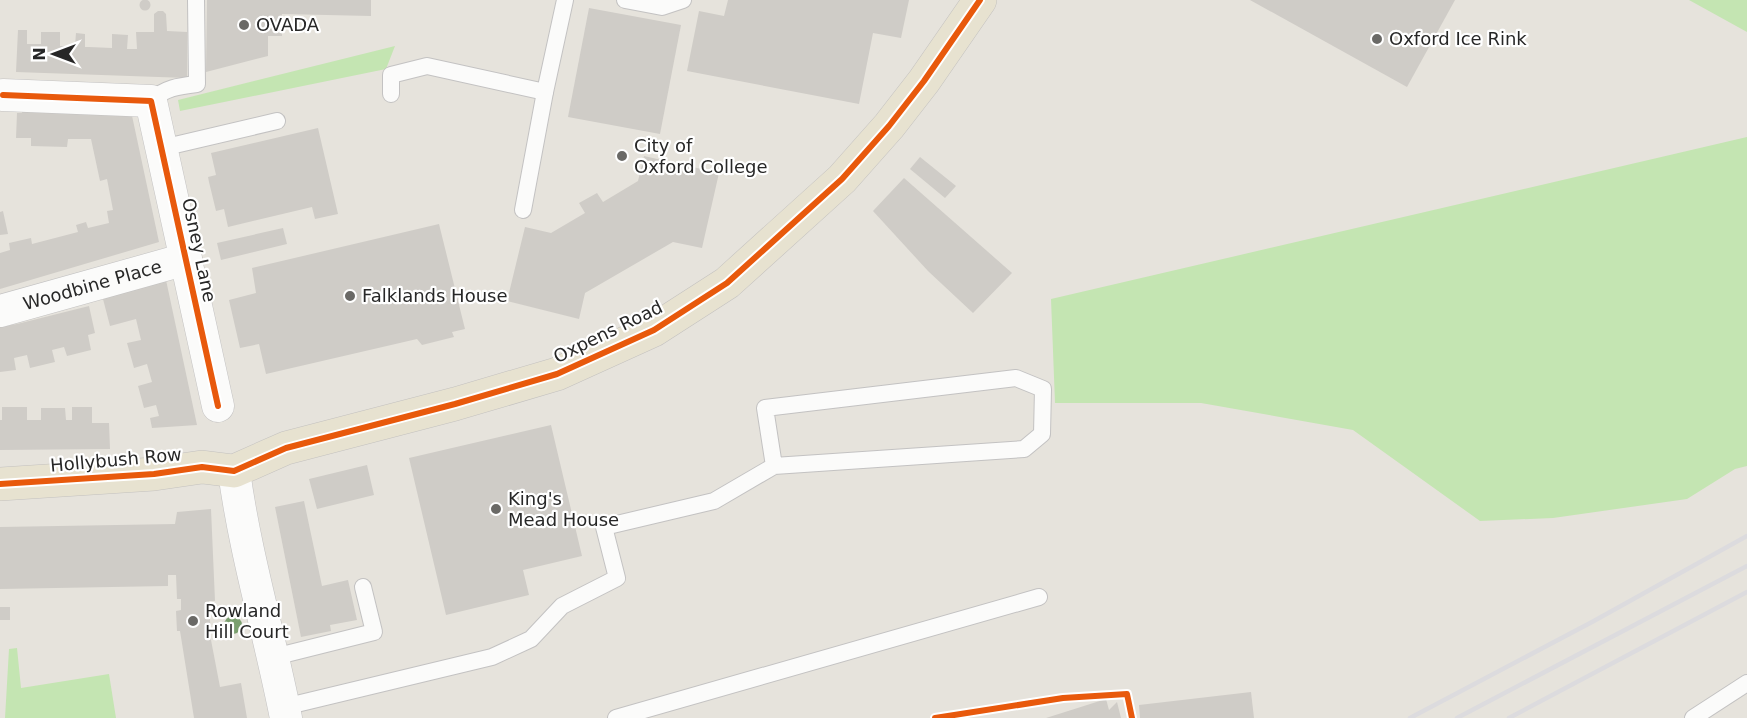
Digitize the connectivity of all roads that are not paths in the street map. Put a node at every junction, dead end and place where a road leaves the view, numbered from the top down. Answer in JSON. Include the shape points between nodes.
{"nodes":[{"id":1,"x":196,"y":0,"type":"edge"},
{"id":2,"x":565,"y":0,"type":"edge"},
{"id":3,"x":625,"y":0,"type":"edge"},
{"id":4,"x":683,"y":0,"type":"edge"},
{"id":5,"x":980,"y":0,"type":"edge"},
{"id":6,"x":545,"y":92,"type":"junction"},
{"id":7,"x":391,"y":93,"type":"dead end"},
{"id":8,"x":3,"y":95,"type":"dead end"},
{"id":9,"x":151,"y":101,"type":"junction"},
{"id":10,"x":277,"y":121,"type":"dead end"},
{"id":11,"x":162,"y":148,"type":"junction"},
{"id":12,"x":522,"y":210,"type":"dead end"},
{"id":13,"x":186,"y":259,"type":"junction"},
{"id":14,"x":0,"y":311,"type":"edge"},
{"id":15,"x":218,"y":405,"type":"dead end"},
{"id":16,"x":774,"y":466,"type":"junction"},
{"id":17,"x":234,"y":471,"type":"junction"},
{"id":18,"x":0,"y":484,"type":"edge"},
{"id":19,"x":363,"y":587,"type":"dead end"},
{"id":20,"x":1039,"y":597,"type":"dead end"},
{"id":21,"x":274,"y":657,"type":"junction"},
{"id":22,"x":1747,"y":683,"type":"edge"},
{"id":23,"x":285,"y":712,"type":"edge"},
{"id":24,"x":616,"y":718,"type":"edge"},
{"id":25,"x":1694,"y":718,"type":"edge"}],
"edges":[{"from":1,"to":9,"type":"lane","via":[[197,84],[159,93]]},
{"from":2,"to":6,"type":"lane"},
{"from":3,"to":4,"type":"lane","via":[[662,7]]},
{"from":5,"to":17,"type":"main road","name":"Oxpens Road","via":[[924,81],[842,179],[727,283],[654,330],[557,374],[286,448]]},
{"from":6,"to":7,"type":"lane","via":[[427,66],[392,75]]},
{"from":6,"to":12,"type":"lane"},
{"from":8,"to":9,"type":"street"},
{"from":9,"to":11,"type":"street","name":"Osney Lane"},
{"from":10,"to":11,"type":"lane"},
{"from":11,"to":13,"type":"street","name":"Osney Lane"},
{"from":13,"to":14,"type":"street","name":"Woodbine Place"},
{"from":13,"to":15,"type":"street","name":"Osney Lane"},
{"from":16,"to":16,"type":"lane","via":[[765,408],[1016,378],[1043,390],[1042,434],[1024,449]]},
{"from":16,"to":23,"type":"lane","via":[[714,501],[604,528],[617,578],[562,606],[531,639],[492,657]]},
{"from":17,"to":18,"type":"main road","name":"Hollybush Row","via":[[202,467]]},
{"from":17,"to":21,"type":"street","via":[[239,510]]},
{"from":19,"to":21,"type":"lane","via":[[374,632]]},
{"from":20,"to":24,"type":"lane"},
{"from":21,"to":23,"type":"street"},
{"from":22,"to":25,"type":"lane"}]}
